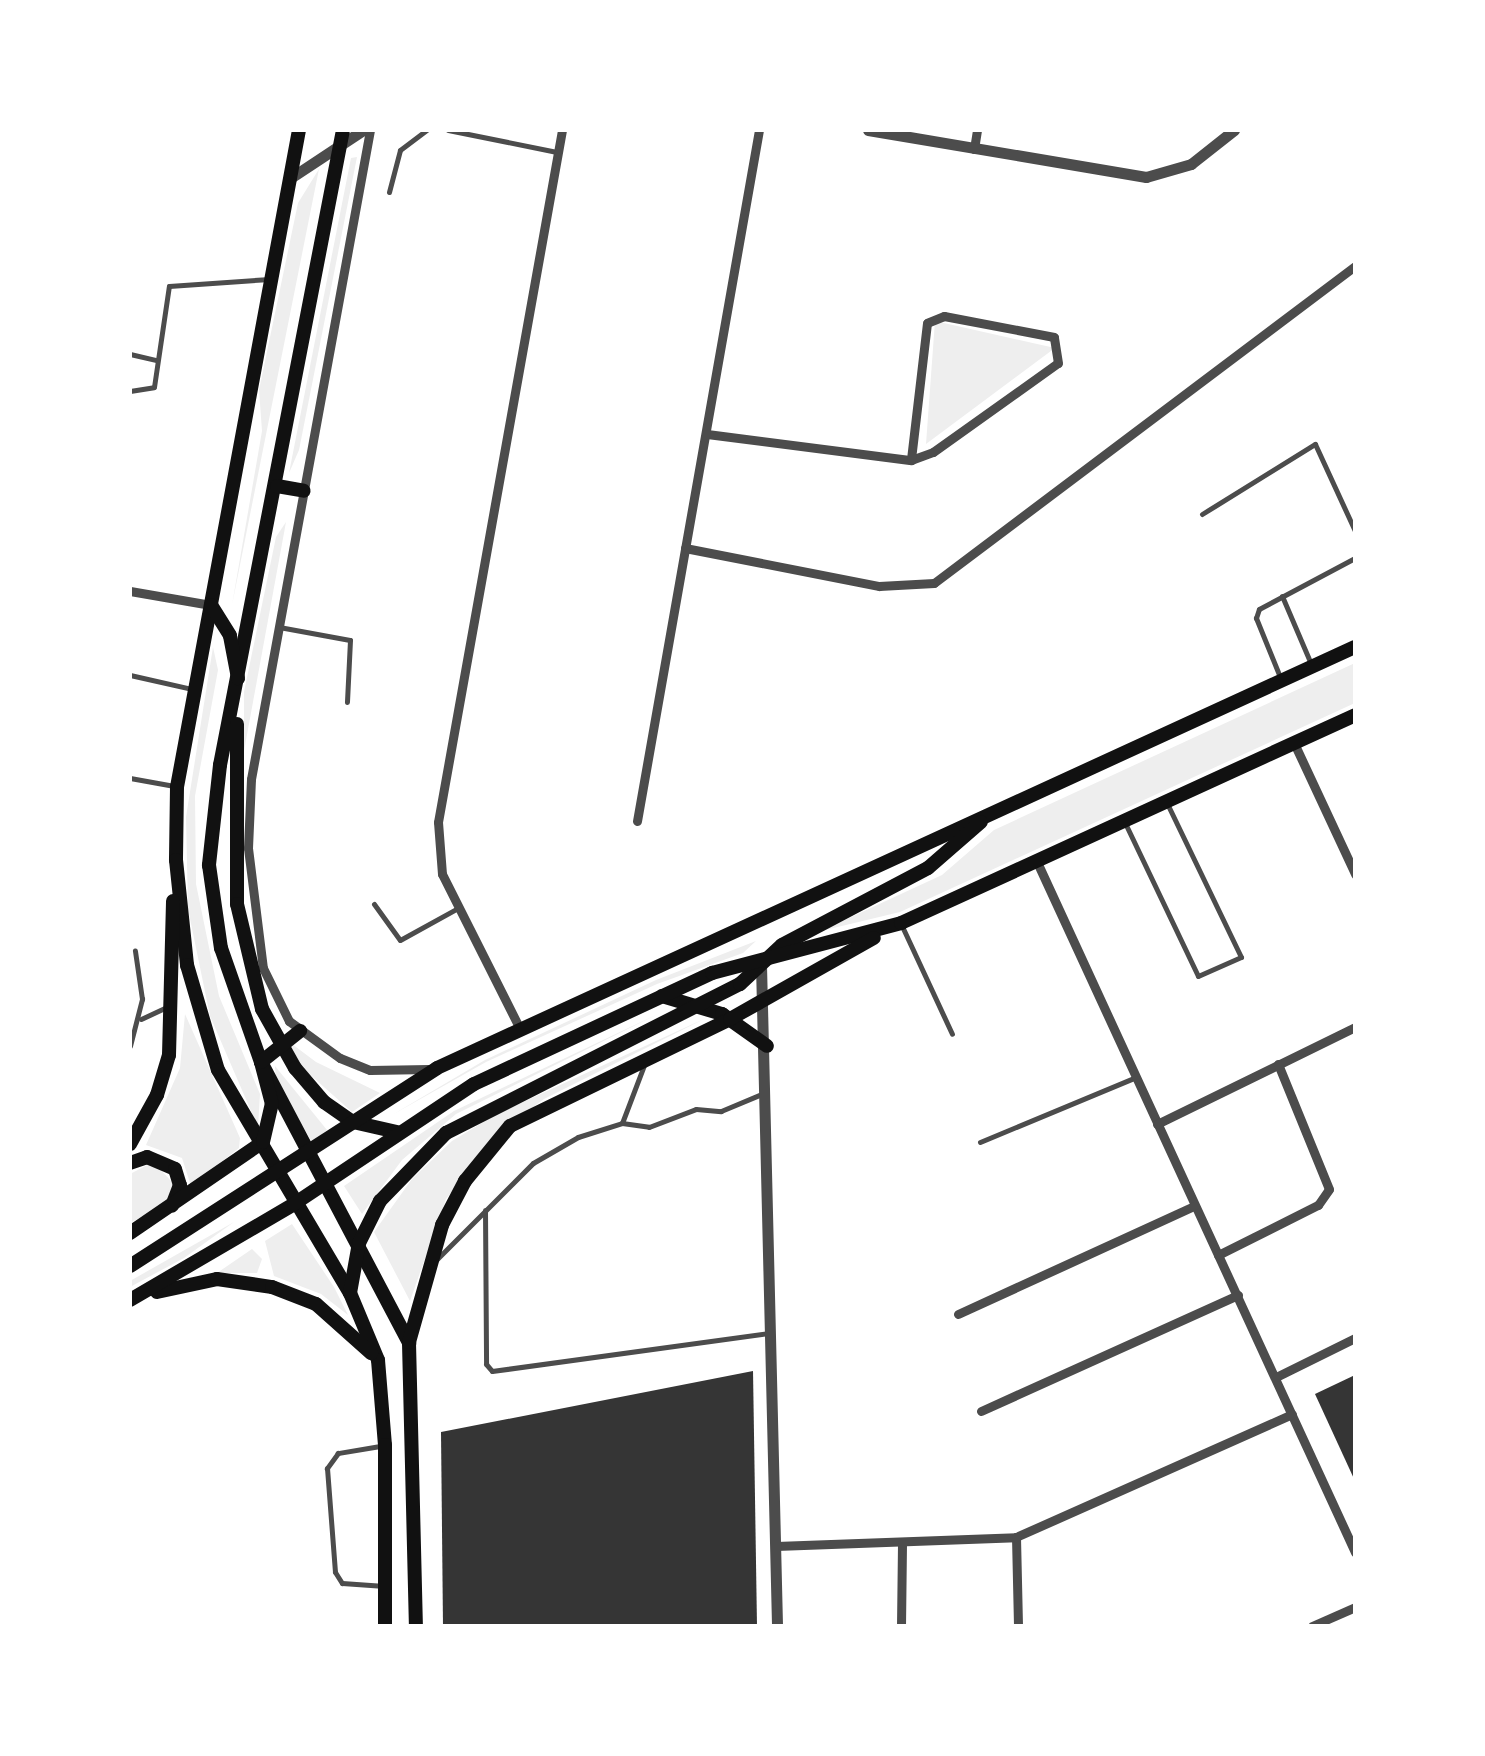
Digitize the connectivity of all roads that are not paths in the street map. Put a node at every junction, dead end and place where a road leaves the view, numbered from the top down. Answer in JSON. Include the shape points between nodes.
{"nodes":[{"id":1,"x":299,"y":130,"type":"edge"},
{"id":2,"x":367,"y":130,"type":"edge"},
{"id":3,"x":427,"y":130,"type":"edge"},
{"id":4,"x":448,"y":130,"type":"edge"},
{"id":5,"x":562,"y":130,"type":"edge"},
{"id":6,"x":759,"y":130,"type":"edge"},
{"id":7,"x":868,"y":130,"type":"edge"},
{"id":8,"x":950,"y":130,"type":"edge"},
{"id":9,"x":977,"y":130,"type":"edge"},
{"id":10,"x":1234,"y":130,"type":"edge"},
{"id":11,"x":343,"y":135,"type":"edge"},
{"id":12,"x":948,"y":144,"type":"junction"},
{"id":13,"x":974,"y":149,"type":"junction"},
{"id":14,"x":557,"y":152,"type":"junction"},
{"id":15,"x":292,"y":177,"type":"junction"},
{"id":16,"x":389,"y":192,"type":"dead end"},
{"id":17,"x":1355,"y":266,"type":"edge"},
{"id":18,"x":271,"y":278,"type":"junction"},
{"id":19,"x":130,"y":354,"type":"edge"},
{"id":20,"x":156,"y":360,"type":"junction"},
{"id":21,"x":130,"y":390,"type":"edge"},
{"id":22,"x":707,"y":434,"type":"junction"},
{"id":23,"x":911,"y":460,"type":"junction"},
{"id":24,"x":277,"y":486,"type":"junction"},
{"id":25,"x":304,"y":491,"type":"junction"},
{"id":26,"x":1202,"y":514,"type":"dead end"},
{"id":27,"x":1355,"y":531,"type":"edge"},
{"id":28,"x":685,"y":548,"type":"junction"},
{"id":29,"x":1355,"y":558,"type":"edge"},
{"id":30,"x":130,"y":591,"type":"edge"},
{"id":31,"x":1282,"y":596,"type":"junction"},
{"id":32,"x":212,"y":605,"type":"junction"},
{"id":33,"x":279,"y":627,"type":"junction"},
{"id":34,"x":1355,"y":647,"type":"edge"},
{"id":35,"x":1312,"y":667,"type":"junction"},
{"id":36,"x":130,"y":675,"type":"edge"},
{"id":37,"x":1282,"y":681,"type":"junction"},
{"id":38,"x":240,"y":686,"type":"junction"},
{"id":39,"x":195,"y":690,"type":"junction"},
{"id":40,"x":347,"y":702,"type":"dead end"},
{"id":41,"x":1355,"y":715,"type":"edge"},
{"id":42,"x":1294,"y":744,"type":"junction"},
{"id":43,"x":227,"y":768,"type":"junction"},
{"id":44,"x":130,"y":778,"type":"edge"},
{"id":45,"x":252,"y":778,"type":"junction"},
{"id":46,"x":177,"y":786,"type":"junction"},
{"id":47,"x":1166,"y":802,"type":"junction"},
{"id":48,"x":989,"y":815,"type":"junction"},
{"id":49,"x":636,"y":821,"type":"dead end"},
{"id":50,"x":1125,"y":822,"type":"junction"},
{"id":51,"x":176,"y":860,"type":"junction"},
{"id":52,"x":1037,"y":862,"type":"junction"},
{"id":53,"x":1355,"y":874,"type":"edge"},
{"id":54,"x":374,"y":904,"type":"dead end"},
{"id":55,"x":458,"y":908,"type":"junction"},
{"id":56,"x":901,"y":923,"type":"junction"},
{"id":57,"x":135,"y":951,"type":"dead end"},
{"id":58,"x":762,"y":965,"type":"junction"},
{"id":59,"x":662,"y":996,"type":"junction"},
{"id":60,"x":764,"y":998,"type":"junction"},
{"id":61,"x":174,"y":1004,"type":"junction"},
{"id":62,"x":701,"y":1006,"type":"junction"},
{"id":63,"x":730,"y":1018,"type":"junction"},
{"id":64,"x":141,"y":1019,"type":"junction"},
{"id":65,"x":1355,"y":1027,"type":"edge"},
{"id":66,"x":520,"y":1028,"type":"junction"},
{"id":67,"x":300,"y":1032,"type":"junction"},
{"id":68,"x":952,"y":1034,"type":"dead end"},
{"id":69,"x":131,"y":1040,"type":"edge"},
{"id":70,"x":281,"y":1046,"type":"junction"},
{"id":71,"x":766,"y":1046,"type":"junction"},
{"id":72,"x":647,"y":1057,"type":"junction"},
{"id":73,"x":261,"y":1062,"type":"junction"},
{"id":74,"x":1278,"y":1064,"type":"junction"},
{"id":75,"x":437,"y":1068,"type":"junction"},
{"id":76,"x":1136,"y":1077,"type":"junction"},
{"id":77,"x":768,"y":1091,"type":"junction"},
{"id":78,"x":353,"y":1122,"type":"junction"},
{"id":79,"x":622,"y":1123,"type":"junction"},
{"id":80,"x":1157,"y":1124,"type":"junction"},
{"id":81,"x":397,"y":1132,"type":"junction"},
{"id":82,"x":980,"y":1142,"type":"dead end"},
{"id":83,"x":130,"y":1144,"type":"edge"},
{"id":84,"x":259,"y":1146,"type":"junction"},
{"id":85,"x":310,"y":1153,"type":"junction"},
{"id":86,"x":130,"y":1164,"type":"edge"},
{"id":87,"x":276,"y":1175,"type":"junction"},
{"id":88,"x":326,"y":1182,"type":"junction"},
{"id":89,"x":294,"y":1204,"type":"junction"},
{"id":90,"x":1194,"y":1206,"type":"junction"},
{"id":91,"x":485,"y":1210,"type":"junction"},
{"id":92,"x":169,"y":1211,"type":"junction"},
{"id":93,"x":130,"y":1233,"type":"edge"},
{"id":94,"x":359,"y":1242,"type":"junction"},
{"id":95,"x":1218,"y":1255,"type":"junction"},
{"id":96,"x":130,"y":1266,"type":"edge"},
{"id":97,"x":424,"y":1273,"type":"junction"},
{"id":98,"x":350,"y":1293,"type":"junction"},
{"id":99,"x":1238,"y":1295,"type":"junction"},
{"id":100,"x":131,"y":1300,"type":"edge"},
{"id":101,"x":958,"y":1314,"type":"dead end"},
{"id":102,"x":770,"y":1333,"type":"junction"},
{"id":103,"x":1355,"y":1338,"type":"edge"},
{"id":104,"x":408,"y":1343,"type":"junction"},
{"id":105,"x":378,"y":1360,"type":"junction"},
{"id":106,"x":1276,"y":1376,"type":"junction"},
{"id":107,"x":981,"y":1411,"type":"dead end"},
{"id":108,"x":1292,"y":1414,"type":"junction"},
{"id":109,"x":385,"y":1446,"type":"junction"},
{"id":110,"x":1016,"y":1537,"type":"junction"},
{"id":111,"x":902,"y":1543,"type":"junction"},
{"id":112,"x":776,"y":1546,"type":"junction"},
{"id":113,"x":1355,"y":1552,"type":"edge"},
{"id":114,"x":384,"y":1586,"type":"junction"},
{"id":115,"x":1355,"y":1607,"type":"edge"},
{"id":116,"x":385,"y":1626,"type":"edge"},
{"id":117,"x":416,"y":1626,"type":"edge"},
{"id":118,"x":777,"y":1626,"type":"edge"},
{"id":119,"x":901,"y":1626,"type":"edge"},
{"id":120,"x":1018,"y":1626,"type":"edge"},
{"id":121,"x":1312,"y":1626,"type":"edge"}],
"edges":[{"from":1,"to":15,"type":"main road"},
{"from":2,"to":11,"type":"street"},
{"from":2,"to":25,"type":"street"},
{"from":3,"to":16,"type":"lane","via":[[400,150]]},
{"from":4,"to":14,"type":"lane"},
{"from":5,"to":14,"type":"street"},
{"from":6,"to":22,"type":"street"},
{"from":7,"to":12,"type":"street"},
{"from":8,"to":12,"type":"street"},
{"from":9,"to":13,"type":"street"},
{"from":10,"to":13,"type":"street","via":[[1191,164],[1125,176]]},
{"from":11,"to":15,"type":"street"},
{"from":11,"to":24,"type":"main road"},
{"from":12,"to":13,"type":"street"},
{"from":14,"to":55,"type":"street","via":[[446,756],[438,849]]},
{"from":15,"to":18,"type":"main road"},
{"from":17,"to":28,"type":"street","via":[[934,583],[879,586]]},
{"from":18,"to":20,"type":"lane","via":[[169,286]]},
{"from":18,"to":32,"type":"main road"},
{"from":19,"to":20,"type":"lane"},
{"from":20,"to":21,"type":"lane","via":[[150,392]]},
{"from":22,"to":23,"type":"street"},
{"from":22,"to":28,"type":"street"},
{"from":23,"to":23,"type":"street","via":[[933,452],[1058,362],[1054,337],[933,318],[927,323]]},
{"from":24,"to":25,"type":"main road"},
{"from":24,"to":38,"type":"main road"},
{"from":25,"to":33,"type":"street"},
{"from":26,"to":27,"type":"lane","via":[[1314,444]]},
{"from":28,"to":49,"type":"street"},
{"from":29,"to":31,"type":"lane"},
{"from":30,"to":32,"type":"street"},
{"from":31,"to":35,"type":"lane"},
{"from":31,"to":37,"type":"lane","via":[[1259,608],[1256,618]]},
{"from":32,"to":38,"type":"main road","via":[[230,636]]},
{"from":32,"to":39,"type":"main road"},
{"from":33,"to":40,"type":"lane","via":[[350,640]]},
{"from":33,"to":45,"type":"street"},
{"from":34,"to":35,"type":"main road"},
{"from":35,"to":37,"type":"main road"},
{"from":36,"to":39,"type":"lane"},
{"from":37,"to":48,"type":"main road"},
{"from":38,"to":43,"type":"main road"},
{"from":39,"to":46,"type":"main road"},
{"from":41,"to":42,"type":"main road"},
{"from":42,"to":47,"type":"main road"},
{"from":42,"to":53,"type":"street"},
{"from":43,"to":45,"type":"main road"},
{"from":43,"to":70,"type":"main road","via":[[237,904],[251,974]]},
{"from":43,"to":73,"type":"main road","via":[[210,825],[212,897],[232,991]]},
{"from":44,"to":46,"type":"lane"},
{"from":45,"to":67,"type":"street","via":[[248,848],[263,968]]},
{"from":46,"to":51,"type":"main road"},
{"from":47,"to":50,"type":"main road"},
{"from":47,"to":50,"type":"lane","via":[[1241,957],[1198,976]]},
{"from":48,"to":58,"type":"main road","via":[[928,868],[800,934]]},
{"from":48,"to":66,"type":"main road"},
{"from":50,"to":52,"type":"main road"},
{"from":51,"to":61,"type":"main road"},
{"from":51,"to":84,"type":"main road","via":[[199,1015],[218,1070]]},
{"from":52,"to":56,"type":"main road"},
{"from":52,"to":76,"type":"street"},
{"from":54,"to":55,"type":"lane","via":[[400,940]]},
{"from":55,"to":66,"type":"street"},
{"from":56,"to":58,"type":"main road"},
{"from":56,"to":60,"type":"main road"},
{"from":56,"to":68,"type":"lane"},
{"from":57,"to":64,"type":"lane"},
{"from":58,"to":59,"type":"main road","via":[[712,973]]},
{"from":58,"to":60,"type":"street"},
{"from":58,"to":62,"type":"main road"},
{"from":59,"to":62,"type":"main road"},
{"from":59,"to":81,"type":"main road","via":[[474,1084]]},
{"from":60,"to":63,"type":"main road"},
{"from":60,"to":71,"type":"street"},
{"from":61,"to":64,"type":"lane"},
{"from":61,"to":83,"type":"main road","via":[[157,1095]]},
{"from":62,"to":63,"type":"main road"},
{"from":62,"to":94,"type":"main road","via":[[446,1133],[407,1166]]},
{"from":63,"to":71,"type":"main road"},
{"from":63,"to":72,"type":"main road"},
{"from":64,"to":69,"type":"lane"},
{"from":65,"to":74,"type":"street"},
{"from":66,"to":75,"type":"main road"},
{"from":67,"to":70,"type":"main road"},
{"from":67,"to":75,"type":"street","via":[[370,1070]]},
{"from":70,"to":73,"type":"main road"},
{"from":70,"to":78,"type":"main road","via":[[324,1102]]},
{"from":71,"to":77,"type":"street"},
{"from":72,"to":79,"type":"lane"},
{"from":72,"to":97,"type":"main road","via":[[510,1126],[465,1181]]},
{"from":73,"to":84,"type":"main road","via":[[272,1104]]},
{"from":73,"to":85,"type":"main road"},
{"from":74,"to":80,"type":"street"},
{"from":74,"to":95,"type":"street","via":[[1329,1176],[1326,1197]]},
{"from":75,"to":78,"type":"main road"},
{"from":76,"to":80,"type":"street"},
{"from":76,"to":82,"type":"lane"},
{"from":77,"to":79,"type":"lane","via":[[720,1111],[696,1109],[649,1127]]},
{"from":77,"to":102,"type":"street"},
{"from":78,"to":81,"type":"main road"},
{"from":78,"to":85,"type":"main road"},
{"from":79,"to":91,"type":"lane","via":[[578,1137],[533,1164]]},
{"from":80,"to":90,"type":"street"},
{"from":81,"to":88,"type":"main road"},
{"from":84,"to":87,"type":"main road"},
{"from":84,"to":92,"type":"main road"},
{"from":85,"to":87,"type":"main road"},
{"from":85,"to":88,"type":"main road"},
{"from":86,"to":92,"type":"main road","via":[[147,1157],[175,1169],[180,1185]]},
{"from":87,"to":89,"type":"main road"},
{"from":87,"to":96,"type":"main road"},
{"from":88,"to":89,"type":"main road"},
{"from":88,"to":94,"type":"main road"},
{"from":89,"to":98,"type":"main road"},
{"from":89,"to":100,"type":"main road"},
{"from":90,"to":95,"type":"street"},
{"from":90,"to":101,"type":"street"},
{"from":91,"to":97,"type":"lane"},
{"from":91,"to":102,"type":"lane","via":[[492,1371]]},
{"from":92,"to":93,"type":"main road"},
{"from":94,"to":98,"type":"main road"},
{"from":94,"to":104,"type":"main road"},
{"from":95,"to":99,"type":"street"},
{"from":97,"to":104,"type":"main road"},
{"from":98,"to":105,"type":"main road"},
{"from":99,"to":106,"type":"street"},
{"from":99,"to":107,"type":"street"},
{"from":100,"to":105,"type":"main road","via":[[217,1278],[272,1287],[316,1304]]},
{"from":102,"to":112,"type":"street"},
{"from":103,"to":106,"type":"street"},
{"from":104,"to":117,"type":"main road"},
{"from":105,"to":109,"type":"main road"},
{"from":106,"to":108,"type":"street"},
{"from":108,"to":110,"type":"street"},
{"from":108,"to":113,"type":"street"},
{"from":109,"to":114,"type":"main road"},
{"from":109,"to":114,"type":"lane","via":[[338,1453],[326,1468],[335,1572],[342,1583]]},
{"from":110,"to":111,"type":"street"},
{"from":110,"to":120,"type":"street"},
{"from":111,"to":112,"type":"street"},
{"from":111,"to":119,"type":"street"},
{"from":112,"to":118,"type":"street"},
{"from":114,"to":116,"type":"main road"},
{"from":115,"to":121,"type":"street"}]}
